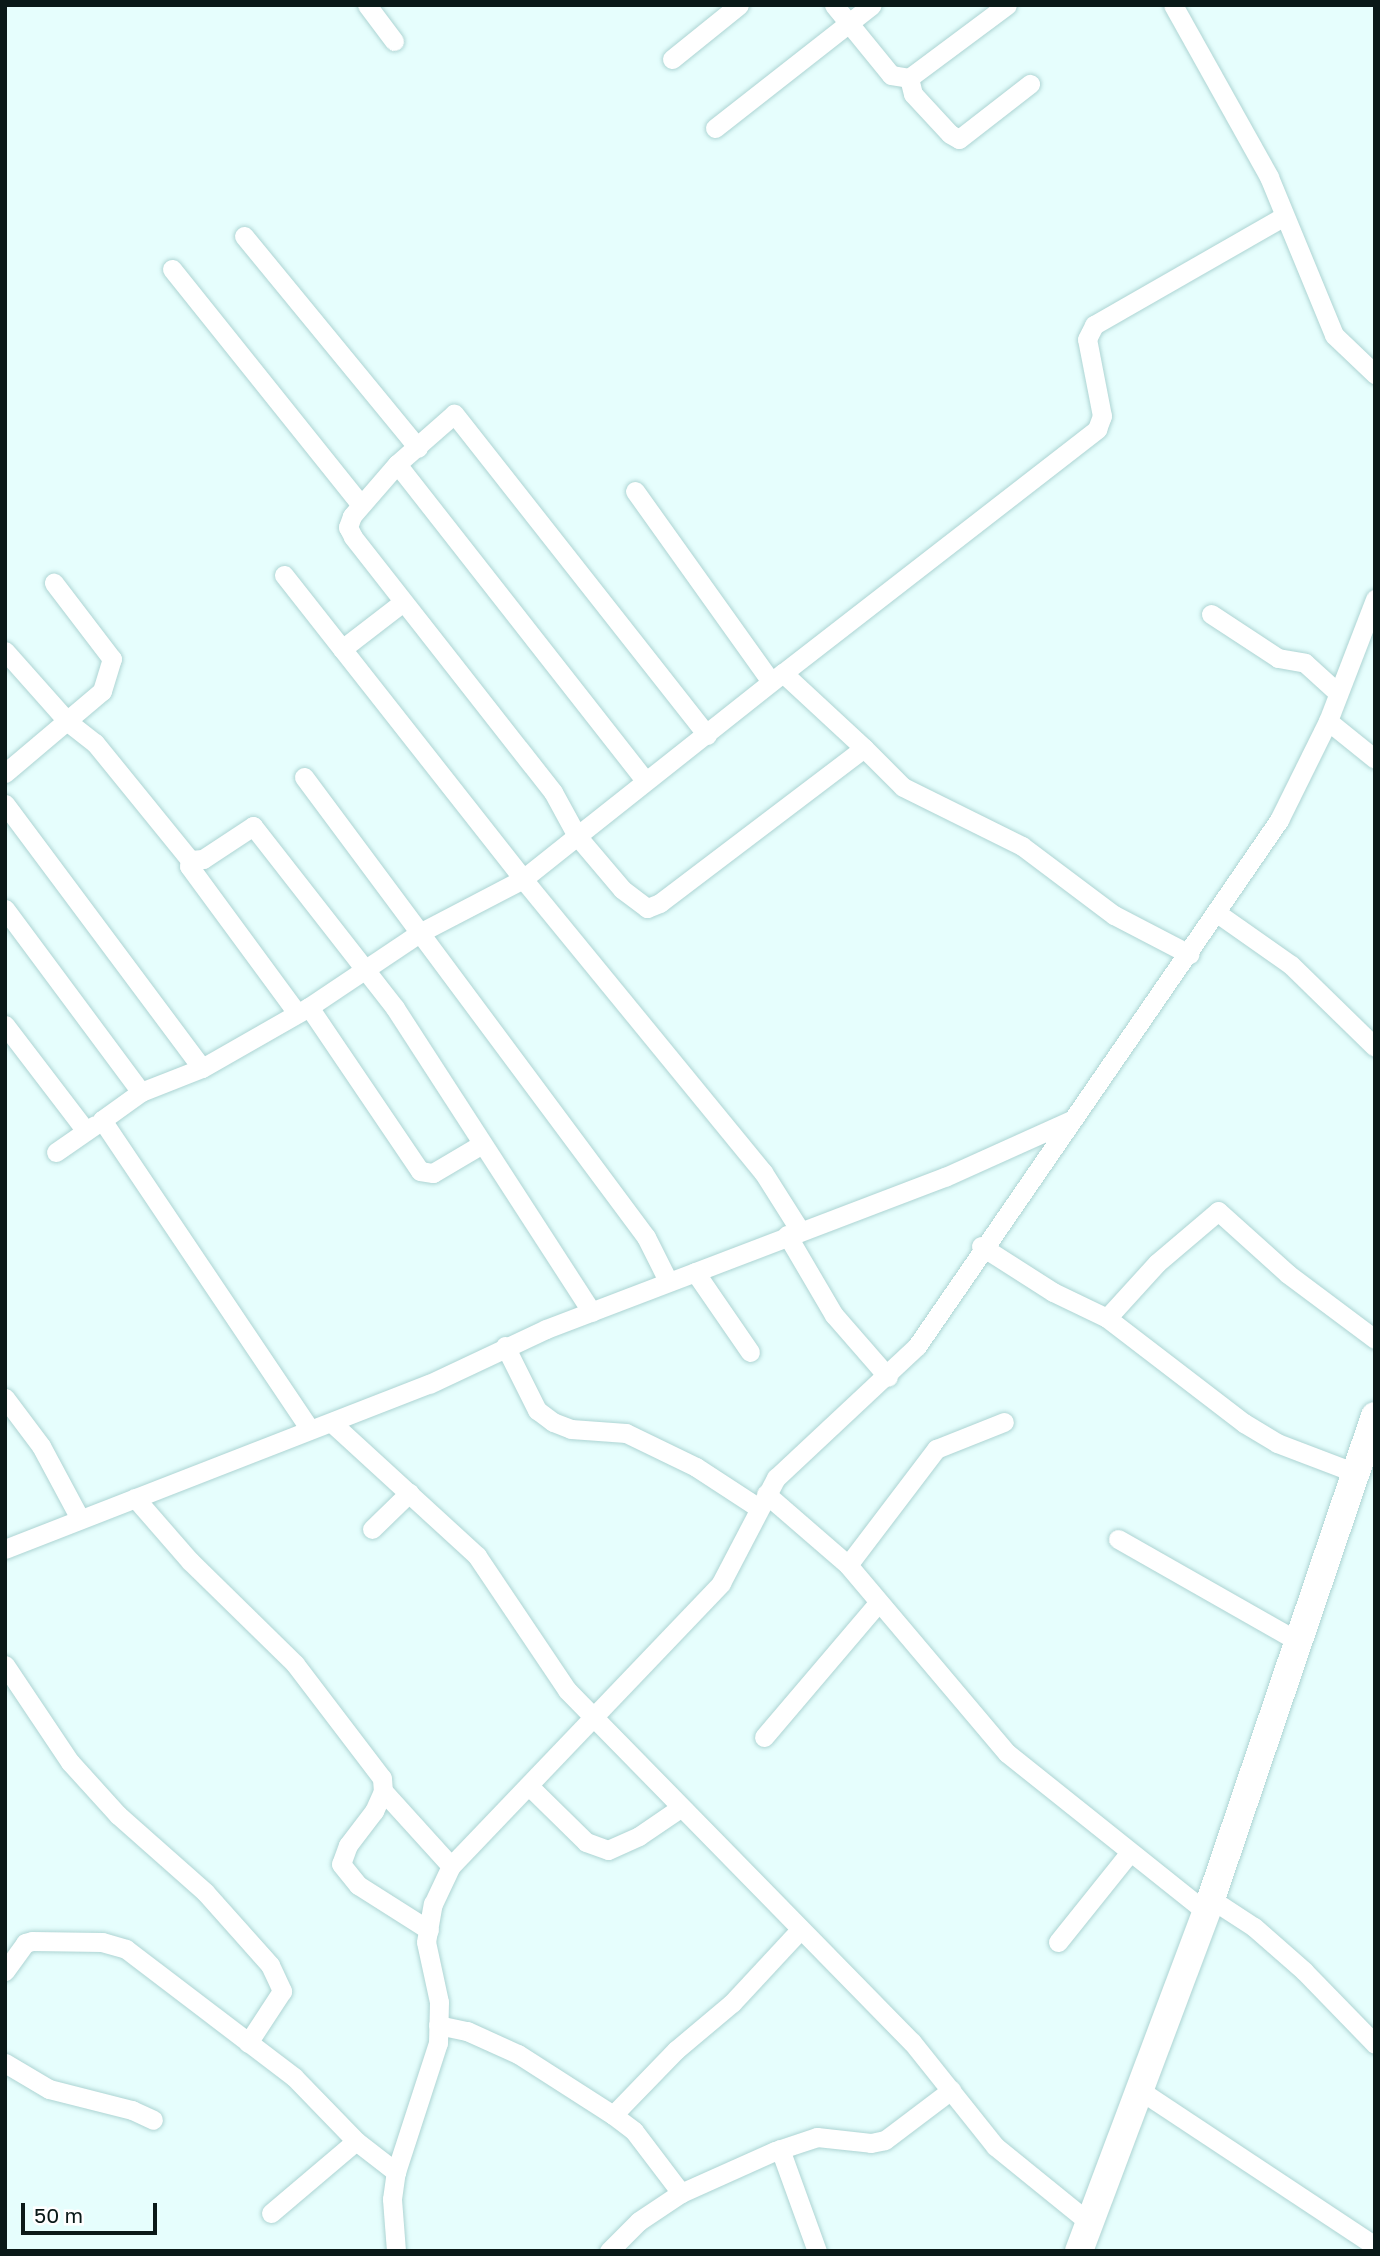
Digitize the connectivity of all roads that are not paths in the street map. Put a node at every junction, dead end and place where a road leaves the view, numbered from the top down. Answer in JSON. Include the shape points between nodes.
{"nodes":[{"id":1,"x":367,"y":5,"type":"edge"},
{"id":2,"x":739,"y":5,"type":"edge"},
{"id":3,"x":834,"y":5,"type":"edge"},
{"id":4,"x":872,"y":5,"type":"edge"},
{"id":5,"x":1007,"y":5,"type":"edge"},
{"id":6,"x":1173,"y":5,"type":"edge"},
{"id":7,"x":848,"y":23,"type":"junction"},
{"id":8,"x":394,"y":41,"type":"dead end"},
{"id":9,"x":672,"y":60,"type":"dead end"},
{"id":10,"x":909,"y":78,"type":"junction"},
{"id":11,"x":1030,"y":84,"type":"dead end"},
{"id":12,"x":715,"y":128,"type":"dead end"},
{"id":13,"x":1284,"y":216,"type":"junction"},
{"id":14,"x":244,"y":236,"type":"dead end"},
{"id":15,"x":172,"y":269,"type":"dead end"},
{"id":16,"x":1375,"y":374,"type":"edge"},
{"id":17,"x":418,"y":448,"type":"junction"},
{"id":18,"x":397,"y":464,"type":"junction"},
{"id":19,"x":635,"y":492,"type":"dead end"},
{"id":20,"x":361,"y":505,"type":"junction"},
{"id":21,"x":284,"y":575,"type":"dead end"},
{"id":22,"x":54,"y":583,"type":"dead end"},
{"id":23,"x":1375,"y":599,"type":"edge"},
{"id":24,"x":403,"y":602,"type":"junction"},
{"id":25,"x":1211,"y":614,"type":"dead end"},
{"id":26,"x":342,"y":649,"type":"junction"},
{"id":27,"x":5,"y":651,"type":"edge"},
{"id":28,"x":777,"y":678,"type":"junction"},
{"id":29,"x":1338,"y":693,"type":"junction"},
{"id":30,"x":1328,"y":721,"type":"junction"},
{"id":31,"x":68,"y":722,"type":"junction"},
{"id":32,"x":707,"y":735,"type":"junction"},
{"id":33,"x":864,"y":748,"type":"junction"},
{"id":34,"x":1375,"y":759,"type":"edge"},
{"id":35,"x":5,"y":773,"type":"edge"},
{"id":36,"x":304,"y":777,"type":"dead end"},
{"id":37,"x":645,"y":780,"type":"junction"},
{"id":38,"x":5,"y":804,"type":"edge"},
{"id":39,"x":577,"y":836,"type":"junction"},
{"id":40,"x":190,"y":860,"type":"junction"},
{"id":41,"x":523,"y":879,"type":"junction"},
{"id":42,"x":5,"y":909,"type":"edge"},
{"id":43,"x":1217,"y":913,"type":"junction"},
{"id":44,"x":421,"y":932,"type":"junction"},
{"id":45,"x":1189,"y":954,"type":"junction"},
{"id":46,"x":365,"y":973,"type":"junction"},
{"id":47,"x":303,"y":1010,"type":"junction"},
{"id":48,"x":5,"y":1024,"type":"edge"},
{"id":49,"x":1375,"y":1047,"type":"edge"},
{"id":50,"x":202,"y":1068,"type":"junction"},
{"id":51,"x":141,"y":1092,"type":"junction"},
{"id":52,"x":1072,"y":1120,"type":"junction"},
{"id":53,"x":94,"y":1126,"type":"junction"},
{"id":54,"x":482,"y":1144,"type":"junction"},
{"id":55,"x":56,"y":1152,"type":"dead end"},
{"id":56,"x":793,"y":1232,"type":"junction"},
{"id":57,"x":981,"y":1246,"type":"junction"},
{"id":58,"x":695,"y":1272,"type":"junction"},
{"id":59,"x":668,"y":1281,"type":"junction"},
{"id":60,"x":592,"y":1312,"type":"junction"},
{"id":61,"x":1107,"y":1318,"type":"junction"},
{"id":62,"x":1375,"y":1339,"type":"edge"},
{"id":63,"x":505,"y":1346,"type":"junction"},
{"id":64,"x":750,"y":1352,"type":"dead end"},
{"id":65,"x":888,"y":1377,"type":"junction"},
{"id":66,"x":5,"y":1398,"type":"edge"},
{"id":67,"x":1375,"y":1416,"type":"edge"},
{"id":68,"x":1004,"y":1422,"type":"dead end"},
{"id":69,"x":332,"y":1423,"type":"junction"},
{"id":70,"x":310,"y":1429,"type":"junction"},
{"id":71,"x":1356,"y":1474,"type":"junction"},
{"id":72,"x":409,"y":1493,"type":"junction"},
{"id":73,"x":135,"y":1498,"type":"junction"},
{"id":74,"x":763,"y":1501,"type":"junction"},
{"id":75,"x":79,"y":1517,"type":"junction"},
{"id":76,"x":372,"y":1530,"type":"dead end"},
{"id":77,"x":1118,"y":1539,"type":"dead end"},
{"id":78,"x":5,"y":1549,"type":"edge"},
{"id":79,"x":848,"y":1565,"type":"junction"},
{"id":80,"x":879,"y":1602,"type":"junction"},
{"id":81,"x":1299,"y":1642,"type":"junction"},
{"id":82,"x":5,"y":1665,"type":"edge"},
{"id":83,"x":593,"y":1717,"type":"junction"},
{"id":84,"x":764,"y":1737,"type":"dead end"},
{"id":85,"x":529,"y":1786,"type":"junction"},
{"id":86,"x":383,"y":1791,"type":"junction"},
{"id":87,"x":680,"y":1808,"type":"junction"},
{"id":88,"x":1130,"y":1852,"type":"junction"},
{"id":89,"x":451,"y":1866,"type":"junction"},
{"id":90,"x":1209,"y":1905,"type":"junction"},
{"id":91,"x":429,"y":1930,"type":"junction"},
{"id":92,"x":799,"y":1931,"type":"junction"},
{"id":93,"x":1058,"y":1941,"type":"dead end"},
{"id":94,"x":5,"y":1971,"type":"edge"},
{"id":95,"x":438,"y":2025,"type":"junction"},
{"id":96,"x":248,"y":2043,"type":"junction"},
{"id":97,"x":1375,"y":2043,"type":"edge"},
{"id":98,"x":5,"y":2063,"type":"edge"},
{"id":99,"x":951,"y":2090,"type":"junction"},
{"id":100,"x":1141,"y":2091,"type":"junction"},
{"id":101,"x":613,"y":2115,"type":"junction"},
{"id":102,"x":153,"y":2120,"type":"dead end"},
{"id":103,"x":356,"y":2141,"type":"junction"},
{"id":104,"x":780,"y":2149,"type":"junction"},
{"id":105,"x":396,"y":2172,"type":"junction"},
{"id":106,"x":681,"y":2193,"type":"junction"},
{"id":107,"x":271,"y":2213,"type":"dead end"},
{"id":108,"x":1091,"y":2224,"type":"junction"},
{"id":109,"x":1375,"y":2246,"type":"edge"},
{"id":110,"x":396,"y":2251,"type":"edge"},
{"id":111,"x":609,"y":2251,"type":"edge"},
{"id":112,"x":817,"y":2251,"type":"edge"},
{"id":113,"x":1079,"y":2251,"type":"edge"}],
"edges":[{"from":1,"to":8,"type":"street"},
{"from":2,"to":9,"type":"street"},
{"from":3,"to":7,"type":"street"},
{"from":4,"to":7,"type":"street"},
{"from":5,"to":10,"type":"street"},
{"from":6,"to":13,"type":"street","via":[[1235,109]]},
{"from":7,"to":10,"type":"street","via":[[891,75]]},
{"from":7,"to":12,"type":"street"},
{"from":10,"to":11,"type":"street","via":[[913,94],[959,139]]},
{"from":13,"to":16,"type":"street","via":[[1334,335]]},
{"from":13,"to":28,"type":"street","via":[[1094,325],[1087,339],[1102,416],[1097,429]]},
{"from":14,"to":17,"type":"street"},
{"from":15,"to":20,"type":"street"},
{"from":17,"to":18,"type":"street"},
{"from":17,"to":32,"type":"street","via":[[454,414]]},
{"from":18,"to":20,"type":"street"},
{"from":18,"to":37,"type":"street"},
{"from":19,"to":28,"type":"street"},
{"from":20,"to":24,"type":"street","via":[[348,527]]},
{"from":21,"to":26,"type":"street"},
{"from":22,"to":31,"type":"street","via":[[112,659],[102,691]]},
{"from":23,"to":29,"type":"street"},
{"from":24,"to":26,"type":"street"},
{"from":24,"to":39,"type":"street","via":[[553,792]]},
{"from":25,"to":29,"type":"street","via":[[1278,658],[1305,663]]},
{"from":26,"to":41,"type":"street"},
{"from":27,"to":31,"type":"street"},
{"from":28,"to":32,"type":"street"},
{"from":28,"to":33,"type":"street"},
{"from":29,"to":30,"type":"street"},
{"from":30,"to":34,"type":"street"},
{"from":30,"to":43,"type":"street","via":[[1279,820]]},
{"from":31,"to":35,"type":"street"},
{"from":31,"to":40,"type":"street","via":[[95,743]]},
{"from":32,"to":37,"type":"street"},
{"from":33,"to":39,"type":"street","via":[[660,903],[647,908],[622,889]]},
{"from":33,"to":45,"type":"street","via":[[903,787],[1022,846],[1114,915]]},
{"from":36,"to":44,"type":"street"},
{"from":37,"to":39,"type":"street"},
{"from":38,"to":50,"type":"street"},
{"from":39,"to":41,"type":"street"},
{"from":40,"to":46,"type":"street","via":[[203,859],[253,826]]},
{"from":40,"to":47,"type":"street","via":[[191,873]]},
{"from":41,"to":44,"type":"street"},
{"from":41,"to":56,"type":"street","via":[[763,1172]]},
{"from":42,"to":51,"type":"street"},
{"from":43,"to":45,"type":"street"},
{"from":43,"to":49,"type":"street","via":[[1291,965]]},
{"from":44,"to":46,"type":"street"},
{"from":44,"to":59,"type":"street","via":[[646,1237]]},
{"from":45,"to":52,"type":"street"},
{"from":46,"to":47,"type":"street"},
{"from":46,"to":54,"type":"street","via":[[396,1008]]},
{"from":47,"to":50,"type":"street"},
{"from":47,"to":54,"type":"street","via":[[420,1171],[433,1173]]},
{"from":48,"to":53,"type":"street"},
{"from":50,"to":51,"type":"street"},
{"from":51,"to":53,"type":"street"},
{"from":52,"to":56,"type":"street","via":[[945,1177]]},
{"from":52,"to":57,"type":"street"},
{"from":53,"to":55,"type":"street"},
{"from":53,"to":70,"type":"street"},
{"from":54,"to":60,"type":"street"},
{"from":56,"to":58,"type":"street"},
{"from":56,"to":65,"type":"street","via":[[834,1315]]},
{"from":57,"to":61,"type":"street","via":[[1053,1292]]},
{"from":57,"to":65,"type":"street","via":[[917,1346]]},
{"from":58,"to":59,"type":"street"},
{"from":58,"to":64,"type":"street"},
{"from":59,"to":60,"type":"street"},
{"from":60,"to":63,"type":"street"},
{"from":61,"to":62,"type":"street","via":[[1157,1264],[1218,1211],[1288,1274]]},
{"from":61,"to":71,"type":"street","via":[[1244,1423],[1278,1443]]},
{"from":63,"to":69,"type":"street","via":[[429,1384]]},
{"from":63,"to":74,"type":"street","via":[[537,1410],[553,1422],[571,1429],[626,1433]]},
{"from":65,"to":74,"type":"street","via":[[776,1478]]},
{"from":66,"to":75,"type":"street","via":[[41,1446]]},
{"from":67,"to":71,"type":"main road"},
{"from":68,"to":79,"type":"street","via":[[936,1448]]},
{"from":69,"to":70,"type":"street"},
{"from":69,"to":72,"type":"street"},
{"from":70,"to":73,"type":"street"},
{"from":71,"to":81,"type":"main road"},
{"from":72,"to":76,"type":"street"},
{"from":72,"to":83,"type":"street","via":[[477,1556],[567,1690]]},
{"from":73,"to":75,"type":"street"},
{"from":73,"to":86,"type":"street","via":[[190,1561],[295,1664],[382,1778]]},
{"from":74,"to":79,"type":"street"},
{"from":74,"to":83,"type":"street","via":[[721,1583]]},
{"from":75,"to":78,"type":"street"},
{"from":77,"to":81,"type":"street"},
{"from":79,"to":80,"type":"street"},
{"from":80,"to":84,"type":"street"},
{"from":80,"to":88,"type":"street","via":[[1007,1754]]},
{"from":81,"to":90,"type":"main road"},
{"from":82,"to":96,"type":"street","via":[[70,1762],[118,1815],[205,1892],[270,1965],[282,1991]]},
{"from":83,"to":85,"type":"street"},
{"from":83,"to":87,"type":"street"},
{"from":85,"to":87,"type":"street","via":[[586,1842],[608,1850],[639,1836]]},
{"from":85,"to":89,"type":"street"},
{"from":86,"to":89,"type":"street"},
{"from":86,"to":91,"type":"street","via":[[341,1864],[358,1885]]},
{"from":87,"to":92,"type":"street"},
{"from":88,"to":90,"type":"street"},
{"from":88,"to":93,"type":"street"},
{"from":89,"to":91,"type":"street","via":[[433,1904]]},
{"from":90,"to":97,"type":"street","via":[[1254,1927]]},
{"from":90,"to":100,"type":"main road"},
{"from":91,"to":95,"type":"street","via":[[426,1942]]},
{"from":92,"to":99,"type":"street","via":[[912,2042]]},
{"from":92,"to":101,"type":"street","via":[[732,2003],[676,2050]]},
{"from":94,"to":96,"type":"street","via":[[25,1943],[32,1941],[102,1942],[126,1949]]},
{"from":95,"to":101,"type":"street","via":[[467,2031],[518,2054]]},
{"from":95,"to":105,"type":"street","via":[[419,2111]]},
{"from":96,"to":103,"type":"street","via":[[294,2077]]},
{"from":98,"to":102,"type":"street","via":[[49,2089],[132,2110]]},
{"from":99,"to":104,"type":"street","via":[[885,2140],[871,2143],[817,2137]]},
{"from":99,"to":108,"type":"street","via":[[995,2146]]},
{"from":100,"to":108,"type":"main road"},
{"from":100,"to":109,"type":"street"},
{"from":101,"to":106,"type":"street","via":[[634,2131]]},
{"from":103,"to":105,"type":"street"},
{"from":103,"to":107,"type":"street"},
{"from":104,"to":106,"type":"street"},
{"from":104,"to":112,"type":"street"},
{"from":105,"to":110,"type":"street","via":[[392,2199]]},
{"from":106,"to":111,"type":"street","via":[[639,2221]]},
{"from":108,"to":113,"type":"main road"}]}
